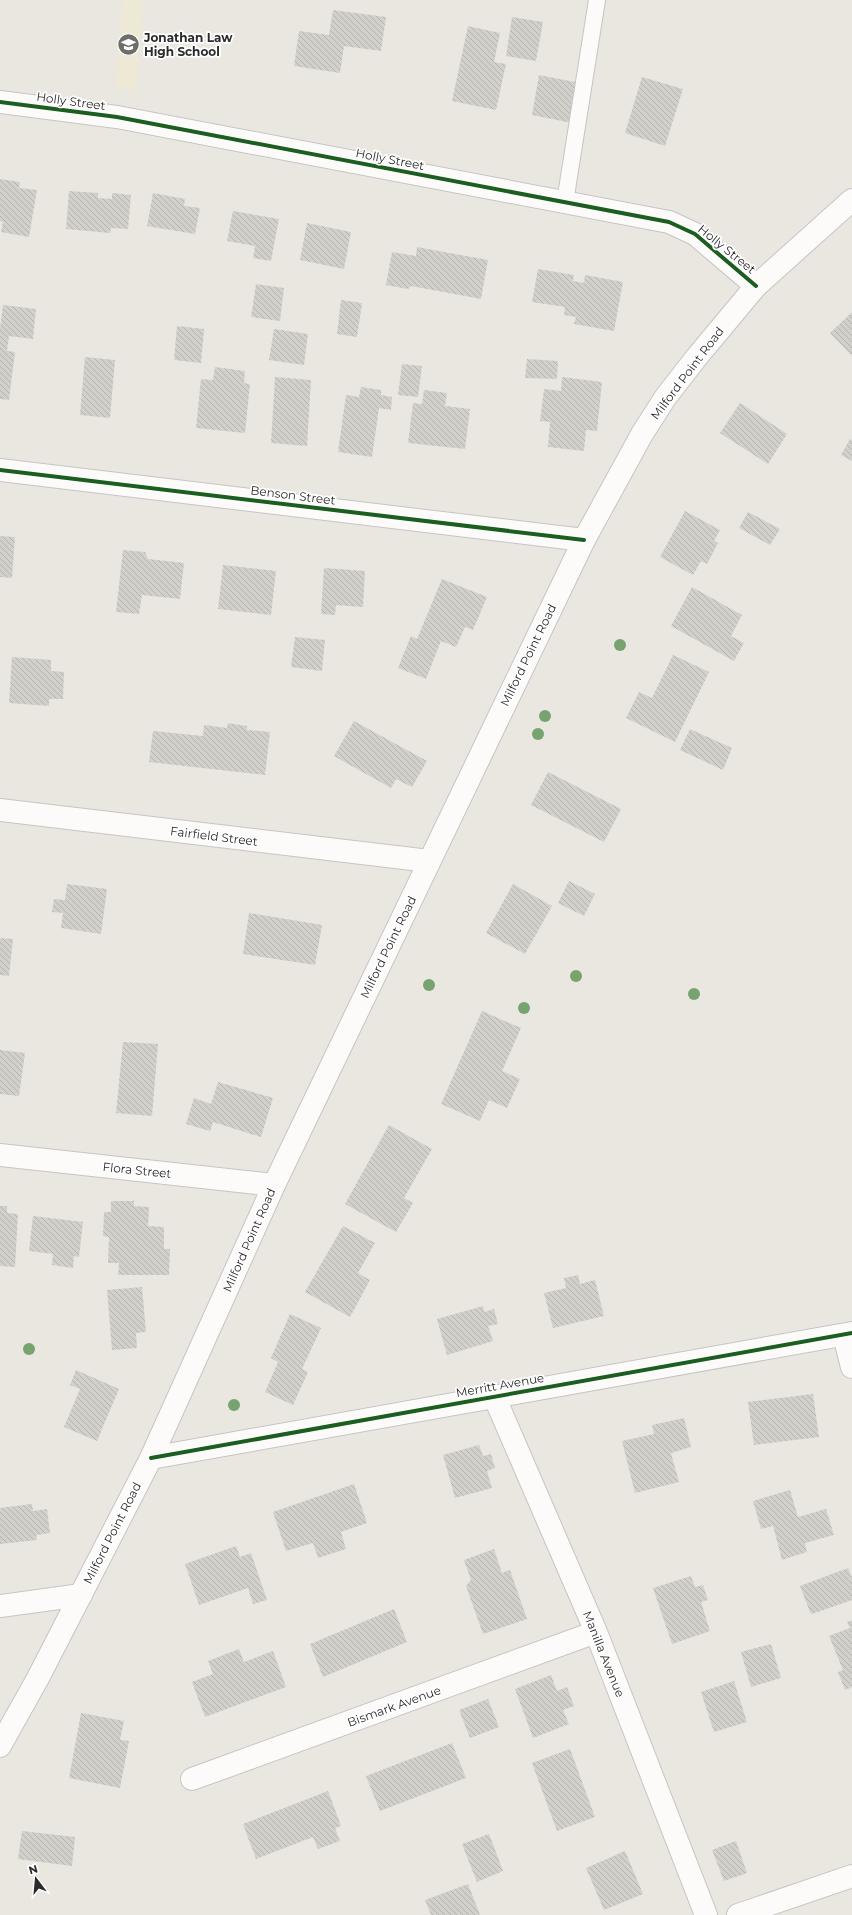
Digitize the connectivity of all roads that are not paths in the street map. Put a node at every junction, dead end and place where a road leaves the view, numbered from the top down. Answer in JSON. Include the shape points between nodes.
{"nodes":[{"id":1,"x":597,"y":0,"type":"edge"},
{"id":2,"x":0,"y":102,"type":"edge"},
{"id":3,"x":852,"y":200,"type":"edge"},
{"id":4,"x":565,"y":202,"type":"junction"},
{"id":5,"x":756,"y":286,"type":"junction"},
{"id":6,"x":0,"y":470,"type":"edge"},
{"id":7,"x":584,"y":540,"type":"junction"},
{"id":8,"x":0,"y":810,"type":"edge"},
{"id":9,"x":429,"y":861,"type":"junction"},
{"id":10,"x":0,"y":1155,"type":"edge"},
{"id":11,"x":274,"y":1185,"type":"junction"},
{"id":12,"x":848,"y":1334,"type":"edge"},
{"id":13,"x":852,"y":1367,"type":"edge"},
{"id":14,"x":494,"y":1396,"type":"junction"},
{"id":15,"x":151,"y":1458,"type":"junction"},
{"id":16,"x":81,"y":1595,"type":"junction"},
{"id":17,"x":0,"y":1606,"type":"edge"},
{"id":18,"x":596,"y":1632,"type":"junction"},
{"id":19,"x":0,"y":1746,"type":"edge"},
{"id":20,"x":192,"y":1779,"type":"dead end"},
{"id":21,"x":852,"y":1876,"type":"edge"},
{"id":22,"x":706,"y":1915,"type":"edge"},
{"id":23,"x":738,"y":1915,"type":"edge"}],
"edges":[{"from":1,"to":4,"type":"lane"},
{"from":2,"to":4,"type":"street","name":"Holly Street","via":[[117,117]]},
{"from":3,"to":5,"type":"street","name":"Milford Point Road"},
{"from":4,"to":5,"type":"street","name":"Holly Street","via":[[669,222],[682,227],[695,234]]},
{"from":5,"to":7,"type":"street","name":"Milford Point Road","via":[[665,398],[622,469]]},
{"from":6,"to":7,"type":"street","name":"Benson Street"},
{"from":7,"to":9,"type":"street","name":"Milford Point Road"},
{"from":8,"to":9,"type":"street","name":"Fairfield Street"},
{"from":9,"to":11,"type":"street","name":"Milford Point Road"},
{"from":10,"to":11,"type":"street","name":"Flora Street"},
{"from":11,"to":15,"type":"street","name":"Milford Point Road"},
{"from":12,"to":13,"type":"street"},
{"from":12,"to":14,"type":"street","name":"Merritt Avenue"},
{"from":14,"to":15,"type":"street","name":"Merritt Avenue"},
{"from":14,"to":18,"type":"street","name":"Manilla Avenue"},
{"from":15,"to":16,"type":"street","name":"Milford Point Road"},
{"from":16,"to":17,"type":"street"},
{"from":16,"to":19,"type":"street","name":"Milford Point Road"},
{"from":18,"to":20,"type":"street","name":"Bismark Avenue"},
{"from":18,"to":22,"type":"street","name":"Manilla Avenue"},
{"from":21,"to":23,"type":"street"}]}
